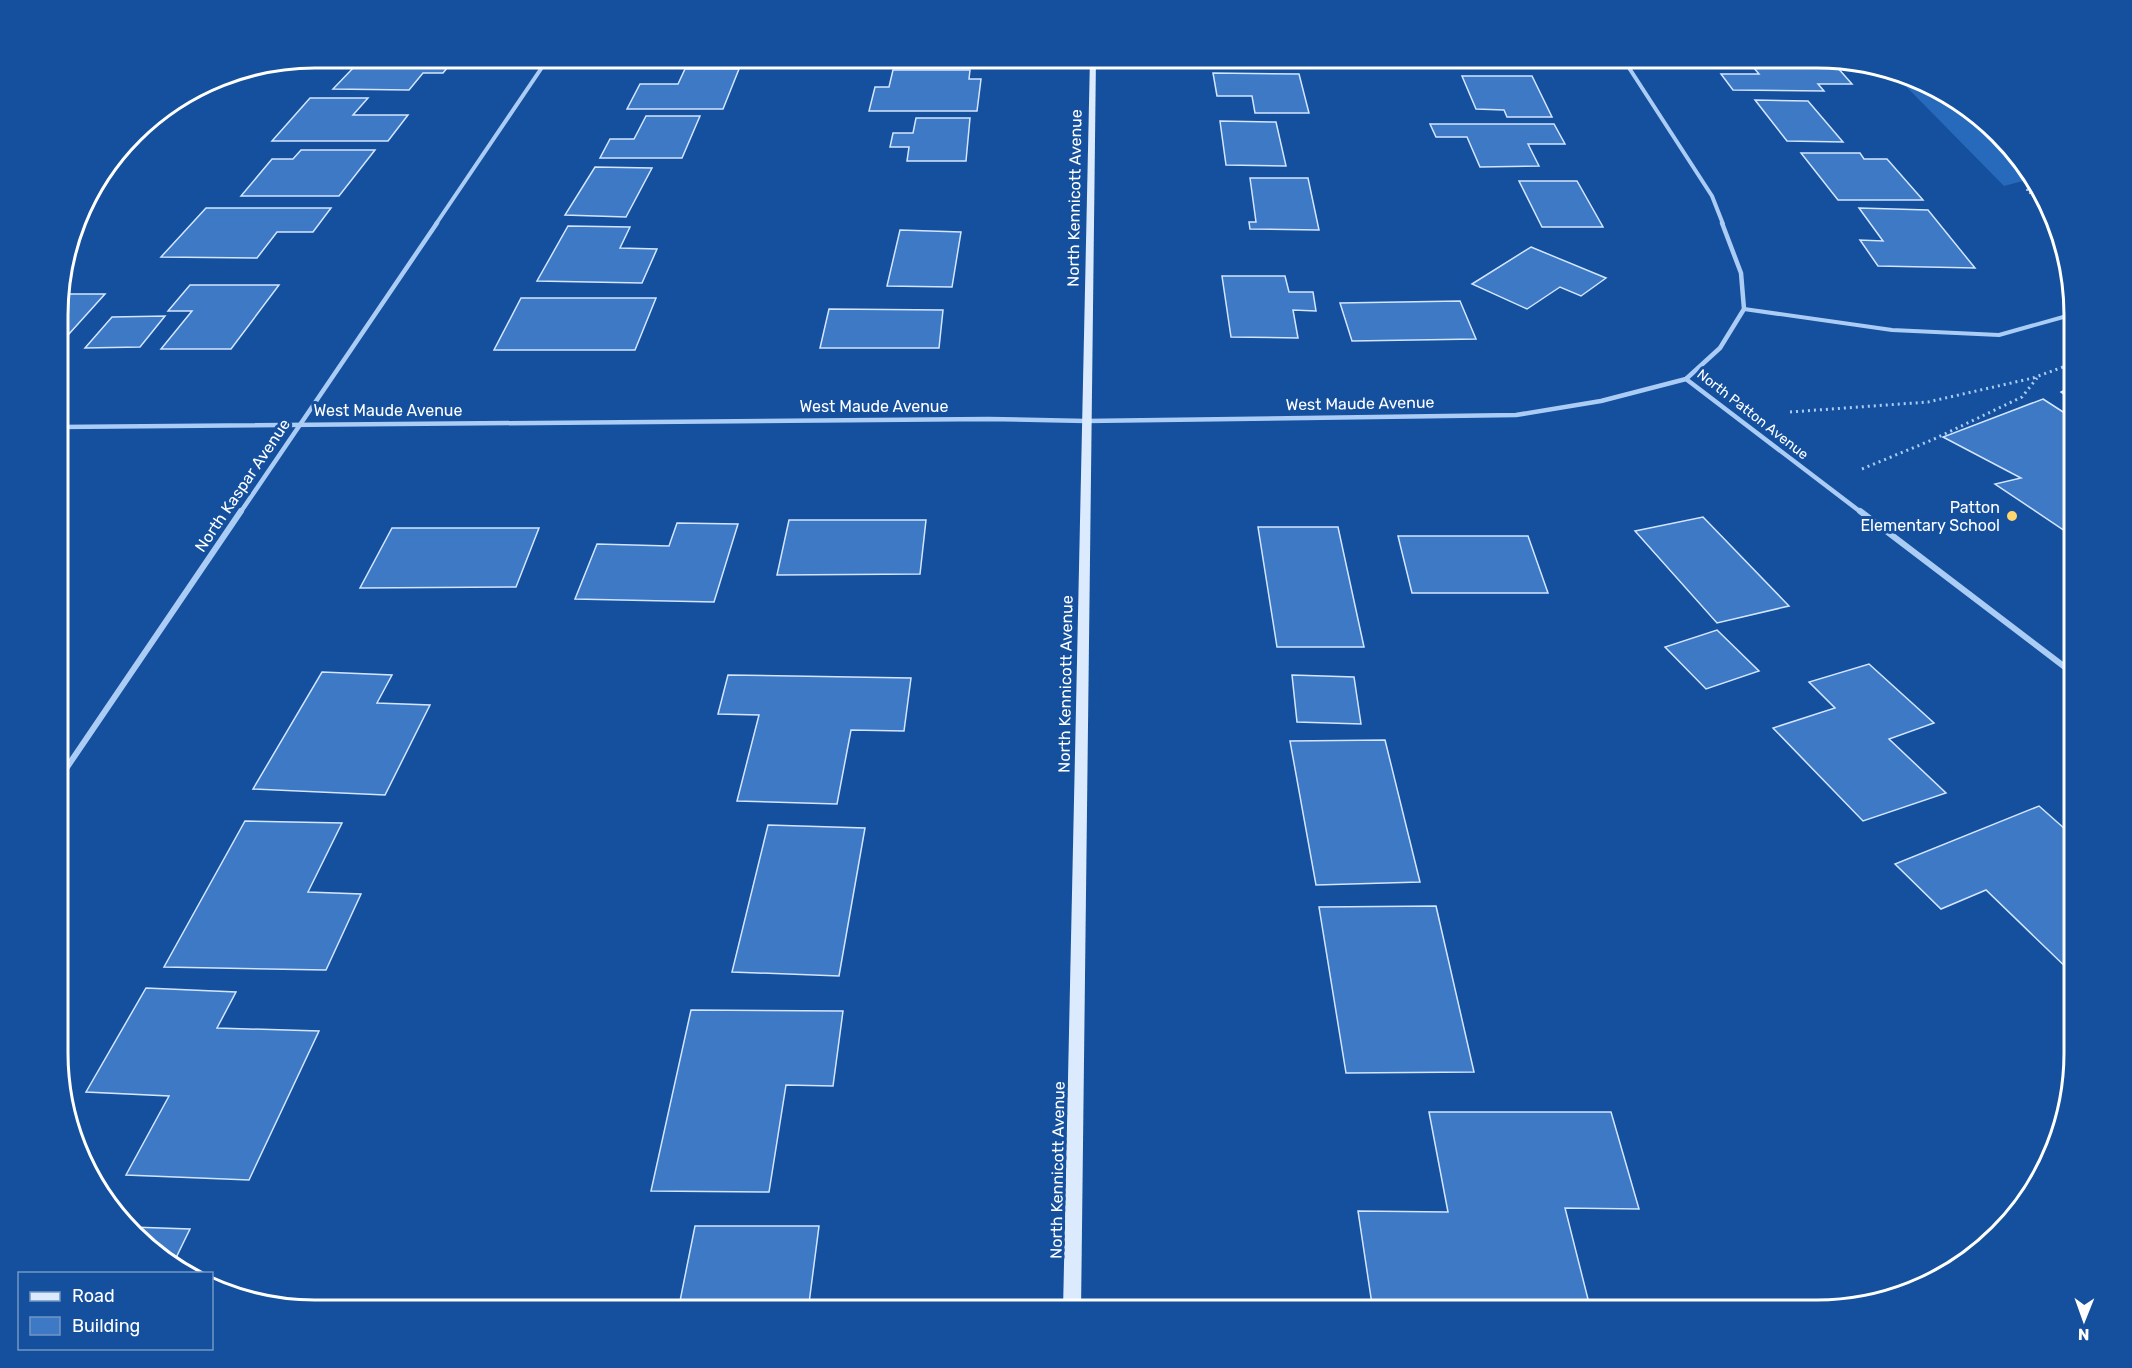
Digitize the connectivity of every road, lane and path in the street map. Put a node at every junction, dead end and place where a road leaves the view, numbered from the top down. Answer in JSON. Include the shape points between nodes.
{"nodes":[{"id":1,"x":542,"y":68,"type":"edge"},
{"id":2,"x":1093,"y":68,"type":"edge"},
{"id":3,"x":1629,"y":68,"type":"edge"},
{"id":4,"x":2030,"y":189,"type":"edge"},
{"id":5,"x":2036,"y":199,"type":"edge"},
{"id":6,"x":1744,"y":309,"type":"junction"},
{"id":7,"x":2064,"y":317,"type":"edge"},
{"id":8,"x":2064,"y":367,"type":"edge"},
{"id":9,"x":2037,"y":376,"type":"junction"},
{"id":10,"x":1686,"y":379,"type":"junction"},
{"id":11,"x":1086,"y":422,"type":"junction"},
{"id":12,"x":1746,"y":424,"type":"junction"},
{"id":13,"x":299,"y":425,"type":"junction"},
{"id":14,"x":68,"y":427,"type":"edge"},
{"id":15,"x":1870,"y":466,"type":"dead end"},
{"id":16,"x":2064,"y":666,"type":"edge"},
{"id":17,"x":68,"y":766,"type":"edge"},
{"id":18,"x":1071,"y":1300,"type":"edge"}],
"edges":[{"from":1,"to":13,"type":"street","name":"North Kaspar Avenue"},
{"from":2,"to":11,"type":"street","name":"North Kennicott Avenue"},
{"from":3,"to":6,"type":"street","via":[[1712,196],[1740,273]]},
{"from":4,"to":5,"type":"path","via":[[2027,190]]},
{"from":6,"to":7,"type":"lane","via":[[1892,330],[1999,335]]},
{"from":6,"to":10,"type":"street","name":"North Patton Avenue","via":[[1720,348]]},
{"from":8,"to":9,"type":"path"},
{"from":9,"to":12,"type":"path","via":[[1928,402],[1790,412]]},
{"from":9,"to":15,"type":"path","via":[[2022,397]]},
{"from":10,"to":11,"type":"street","name":"West Maude Avenue","via":[[1601,401],[1516,415]]},
{"from":10,"to":12,"type":"street","name":"North Patton Avenue"},
{"from":11,"to":13,"type":"street","name":"West Maude Avenue","via":[[988,419]]},
{"from":11,"to":18,"type":"street","name":"North Kennicott Avenue"},
{"from":12,"to":16,"type":"street","name":"North Patton Avenue"},
{"from":13,"to":14,"type":"street","name":"West Maude Avenue"},
{"from":13,"to":17,"type":"street","name":"North Kaspar Avenue"}]}
